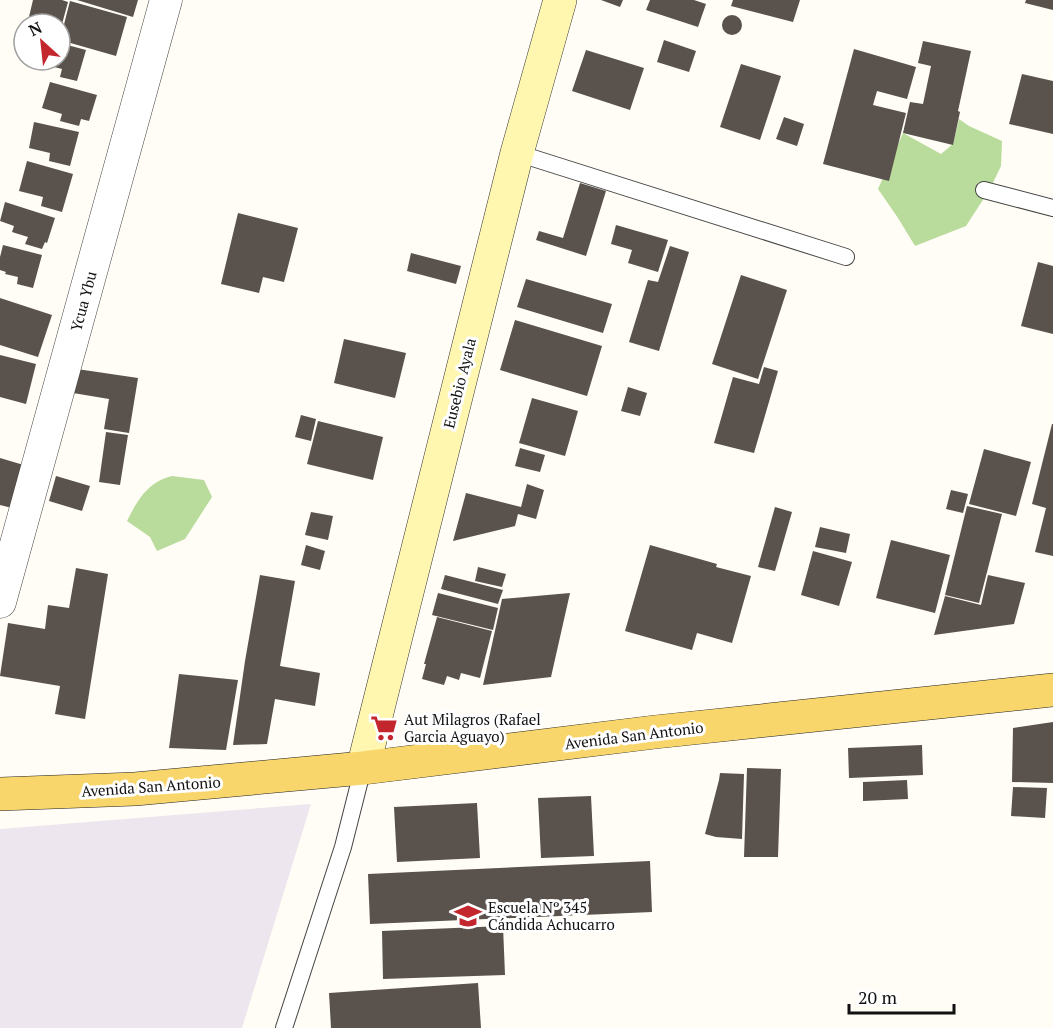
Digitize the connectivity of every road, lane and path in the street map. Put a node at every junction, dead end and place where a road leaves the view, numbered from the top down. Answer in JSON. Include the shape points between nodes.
{"nodes":[{"id":1,"x":166,"y":0,"type":"edge"},
{"id":2,"x":560,"y":0,"type":"edge"},
{"id":3,"x":517,"y":153,"type":"junction"},
{"id":4,"x":984,"y":190,"type":"dead end"},
{"id":5,"x":1053,"y":208,"type":"edge"},
{"id":6,"x":846,"y":257,"type":"dead end"},
{"id":7,"x":0,"y":602,"type":"edge"},
{"id":8,"x":1053,"y":690,"type":"edge"},
{"id":9,"x":363,"y":768,"type":"junction"},
{"id":10,"x":0,"y":794,"type":"edge"},
{"id":11,"x":284,"y":1028,"type":"edge"}],
"edges":[{"from":1,"to":7,"type":"street","name":"Ycua Ybu"},
{"from":2,"to":3,"type":"main road","name":"Eusebio Ayala"},
{"from":3,"to":6,"type":"lane"},
{"from":3,"to":9,"type":"main road","name":"Eusebio Ayala"},
{"from":4,"to":5,"type":"lane"},
{"from":8,"to":9,"type":"main road","name":"Avenida San Antonio"},
{"from":9,"to":10,"type":"main road","name":"Avenida San Antonio","via":[[135,789]]},
{"from":9,"to":11,"type":"lane","via":[[343,847]]}]}
